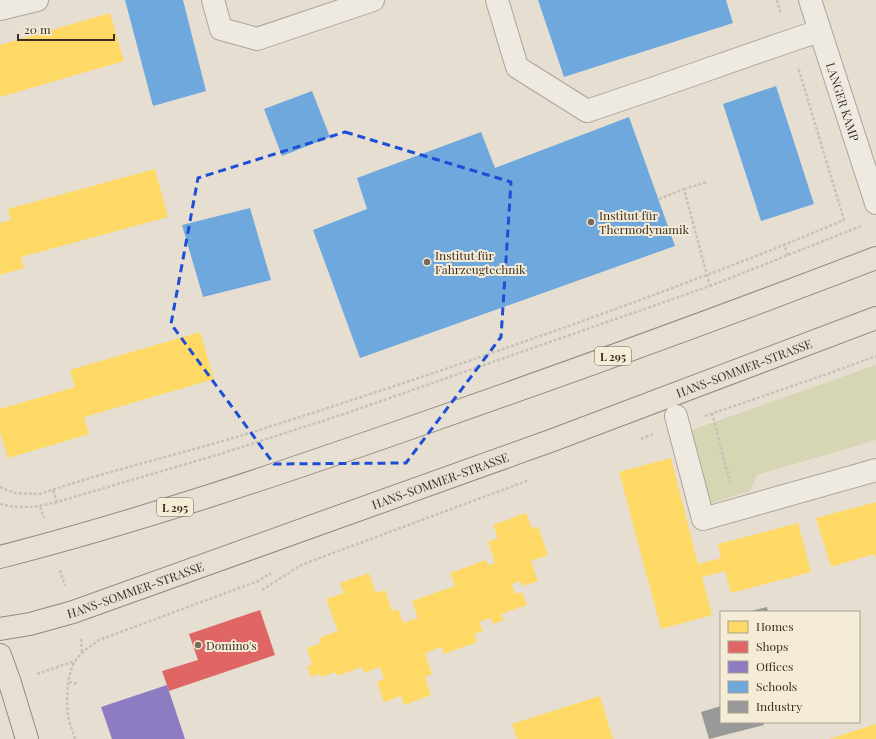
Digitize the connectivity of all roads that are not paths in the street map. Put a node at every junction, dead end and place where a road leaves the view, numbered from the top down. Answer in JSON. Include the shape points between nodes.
{"nodes":[{"id":1,"x":37,"y":0,"type":"edge"},
{"id":2,"x":213,"y":0,"type":"edge"},
{"id":3,"x":373,"y":0,"type":"edge"},
{"id":4,"x":497,"y":0,"type":"edge"},
{"id":5,"x":810,"y":0,"type":"edge"},
{"id":6,"x":0,"y":9,"type":"edge"},
{"id":7,"x":819,"y":31,"type":"junction"},
{"id":8,"x":876,"y":203,"type":"edge"},
{"id":9,"x":876,"y":258,"type":"edge"},
{"id":10,"x":876,"y":318,"type":"edge"},
{"id":11,"x":678,"y":421,"type":"road end"},
{"id":12,"x":876,"y":470,"type":"edge"},
{"id":13,"x":0,"y":557,"type":"edge"},
{"id":14,"x":0,"y":629,"type":"edge"},
{"id":15,"x":0,"y":655,"type":"edge"},
{"id":16,"x":27,"y":739,"type":"edge"}],
"edges":[{"from":1,"to":6,"type":"street"},
{"from":2,"to":3,"type":"street","via":[[221,29],[257,39]]},
{"from":4,"to":7,"type":"street","via":[[517,67],[587,111]]},
{"from":5,"to":7,"type":"street","name":"LANGER KAMP"},
{"from":7,"to":8,"type":"street","name":"LANGER KAMP"},
{"from":9,"to":13,"type":"main road","number":"L 295","via":[[598,362],[347,450],[160,512]]},
{"from":10,"to":14,"type":"main road","name":"HANS-SOMMER-STRASSE","via":[[553,440],[73,612]]},
{"from":11,"to":12,"type":"street","via":[[703,519]]},
{"from":15,"to":16,"type":"main road"}]}
